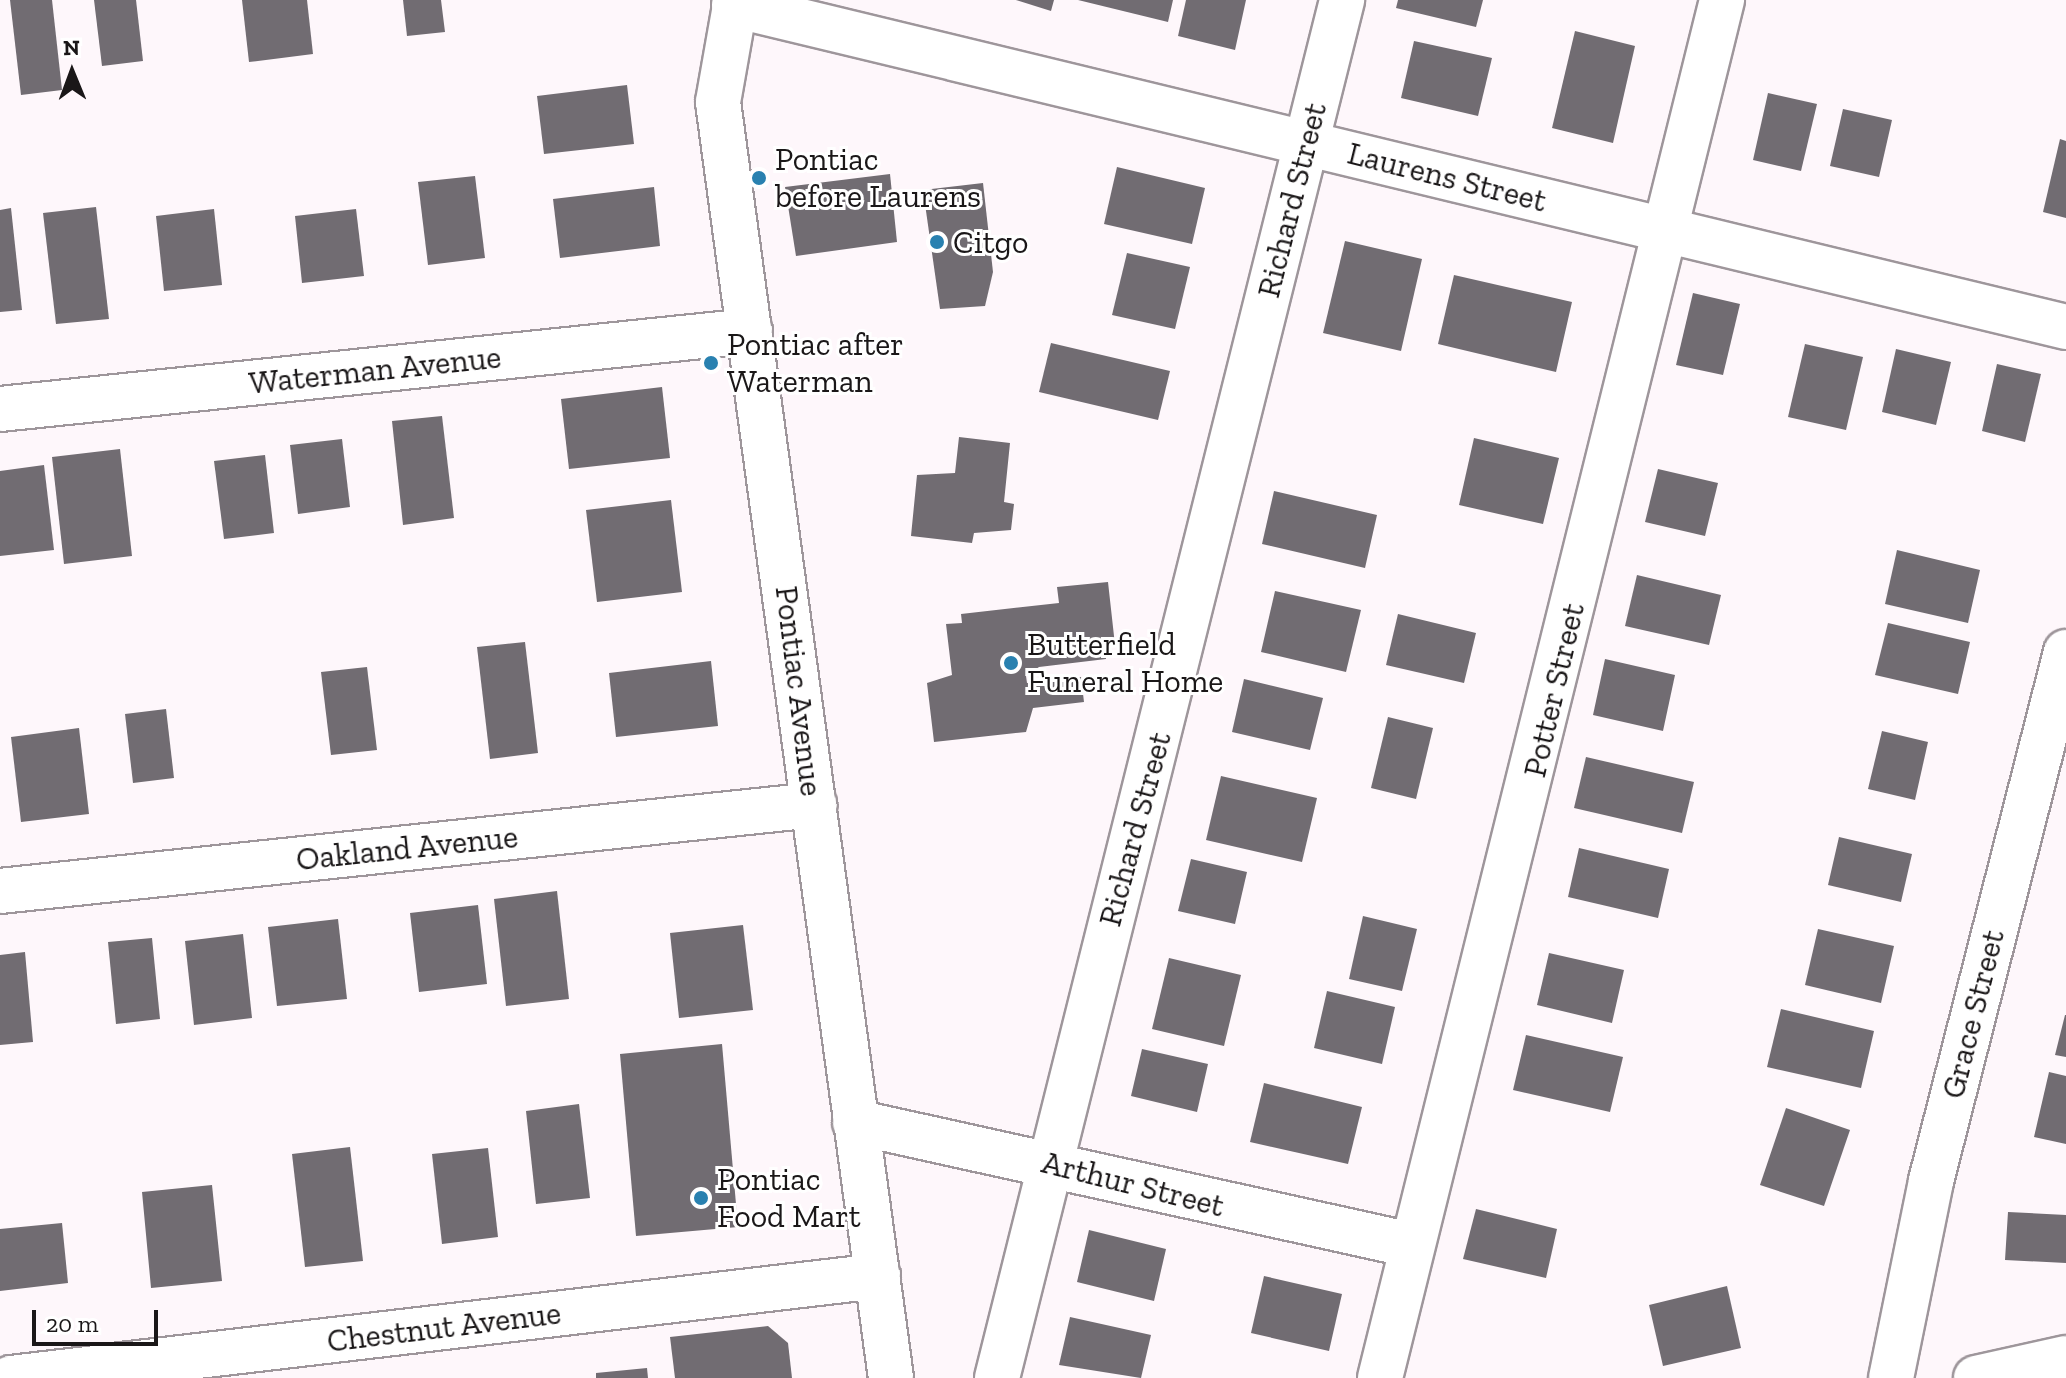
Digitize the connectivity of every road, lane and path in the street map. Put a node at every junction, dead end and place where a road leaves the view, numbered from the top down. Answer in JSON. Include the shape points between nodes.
{"nodes":[{"id":1,"x":1342,"y":0,"type":"edge"},
{"id":2,"x":1722,"y":0,"type":"edge"},
{"id":3,"x":735,"y":2,"type":"edge"},
{"id":4,"x":1306,"y":142,"type":"junction"},
{"id":5,"x":1663,"y":230,"type":"junction"},
{"id":6,"x":2066,"y":327,"type":"edge"},
{"id":7,"x":750,"y":331,"type":"junction"},
{"id":8,"x":0,"y":409,"type":"edge"},
{"id":9,"x":2066,"y":652,"type":"edge"},
{"id":10,"x":814,"y":805,"type":"junction"},
{"id":11,"x":0,"y":891,"type":"edge"},
{"id":12,"x":855,"y":1122,"type":"junction"},
{"id":13,"x":1051,"y":1161,"type":"junction"},
{"id":14,"x":1411,"y":1245,"type":"junction"},
{"id":15,"x":878,"y":1276,"type":"junction"},
{"id":16,"x":2066,"y":1358,"type":"edge"},
{"id":17,"x":11,"y":1378,"type":"edge"},
{"id":18,"x":891,"y":1378,"type":"edge"},
{"id":19,"x":997,"y":1378,"type":"edge"},
{"id":20,"x":1380,"y":1378,"type":"edge"},
{"id":21,"x":1891,"y":1378,"type":"edge"},
{"id":22,"x":1976,"y":1378,"type":"edge"}],
"edges":[{"from":1,"to":4,"type":"street","name":"Richard Street"},
{"from":2,"to":5,"type":"street","name":"Potter Street"},
{"from":3,"to":4,"type":"street","name":"Laurens Street"},
{"from":3,"to":7,"type":"street","name":"Pontiac Avenue","via":[[718,102]]},
{"from":4,"to":5,"type":"street","name":"Laurens Street"},
{"from":4,"to":13,"type":"street","name":"Richard Street"},
{"from":5,"to":6,"type":"street","name":"Laurens Street"},
{"from":5,"to":14,"type":"street","name":"Potter Street","via":[[1518,843]]},
{"from":7,"to":8,"type":"street","name":"Waterman Avenue"},
{"from":7,"to":10,"type":"street","name":"Pontiac Avenue"},
{"from":9,"to":21,"type":"street","name":"Grace Street","via":[[1931,1181]]},
{"from":10,"to":11,"type":"street","name":"Oakland Avenue"},
{"from":10,"to":12,"type":"street","name":"Pontiac Avenue"},
{"from":12,"to":13,"type":"street","name":"Arthur Street"},
{"from":12,"to":15,"type":"street","name":"Pontiac Avenue"},
{"from":13,"to":14,"type":"street","name":"Arthur Street","via":[[1194,1202]]},
{"from":13,"to":19,"type":"street","name":"Richard Street"},
{"from":14,"to":20,"type":"street","name":"Potter Street"},
{"from":15,"to":17,"type":"street","name":"Chestnut Avenue"},
{"from":15,"to":18,"type":"street","name":"Pontiac Avenue"},
{"from":16,"to":22,"type":"street"}]}
